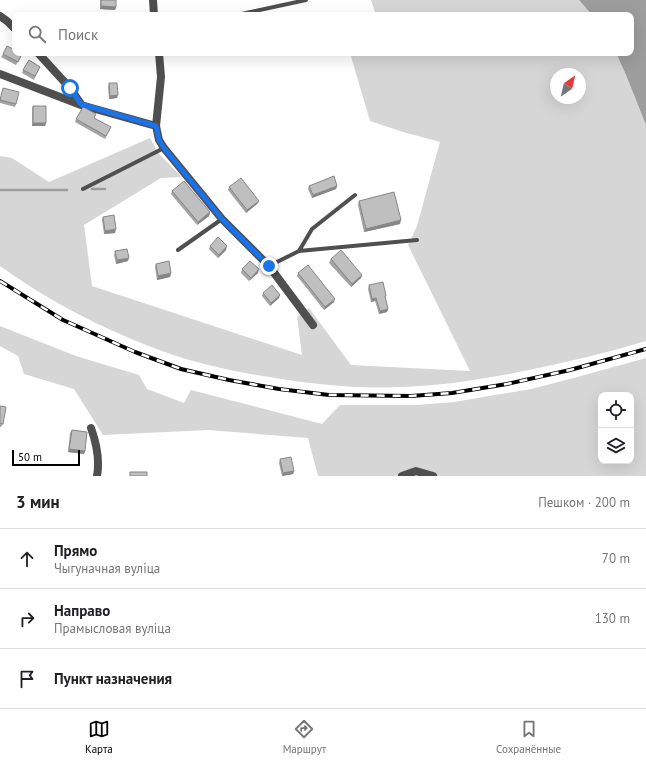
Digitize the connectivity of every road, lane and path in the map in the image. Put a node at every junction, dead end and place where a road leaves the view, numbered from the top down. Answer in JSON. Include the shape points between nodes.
{"nodes":[{"id":1,"x":152,"y":0,"type":"edge"},
{"id":2,"x":306,"y":0,"type":"edge"},
{"id":3,"x":154,"y":12,"type":"edge"},
{"id":4,"x":251,"y":12,"type":"edge"},
{"id":5,"x":0,"y":16,"type":"edge"},
{"id":6,"x":12,"y":26,"type":"edge"},
{"id":7,"x":41,"y":56,"type":"edge"},
{"id":8,"x":159,"y":56,"type":"edge"},
{"id":9,"x":0,"y":74,"type":"edge"},
{"id":10,"x":81,"y":104,"type":"junction"},
{"id":11,"x":156,"y":126,"type":"junction"},
{"id":12,"x":164,"y":148,"type":"junction"},
{"id":13,"x":83,"y":189,"type":"dead end"},
{"id":14,"x":354,"y":195,"type":"dead end"},
{"id":15,"x":222,"y":219,"type":"junction"},
{"id":16,"x":417,"y":240,"type":"dead end"},
{"id":17,"x":178,"y":250,"type":"dead end"},
{"id":18,"x":299,"y":251,"type":"junction"},
{"id":19,"x":269,"y":266,"type":"junction"},
{"id":20,"x":313,"y":325,"type":"dead end"},
{"id":21,"x":91,"y":428,"type":"dead end"},
{"id":22,"x":97,"y":476,"type":"edge"},
{"id":23,"x":402,"y":476,"type":"edge"},
{"id":24,"x":433,"y":476,"type":"edge"}],
"edges":[{"from":1,"to":3,"type":"street"},
{"from":2,"to":4,"type":"lane"},
{"from":5,"to":6,"type":"street"},
{"from":7,"to":10,"type":"street"},
{"from":8,"to":11,"type":"street","via":[[161,76]]},
{"from":9,"to":10,"type":"street"},
{"from":10,"to":11,"type":"street"},
{"from":11,"to":12,"type":"street"},
{"from":12,"to":13,"type":"lane"},
{"from":12,"to":15,"type":"street"},
{"from":14,"to":18,"type":"lane","via":[[312,229]]},
{"from":15,"to":17,"type":"lane"},
{"from":15,"to":19,"type":"street"},
{"from":16,"to":18,"type":"lane"},
{"from":18,"to":19,"type":"lane"},
{"from":19,"to":20,"type":"street"},
{"from":21,"to":22,"type":"street","via":[[99,468]]},
{"from":23,"to":24,"type":"street","via":[[416,471]]}]}
